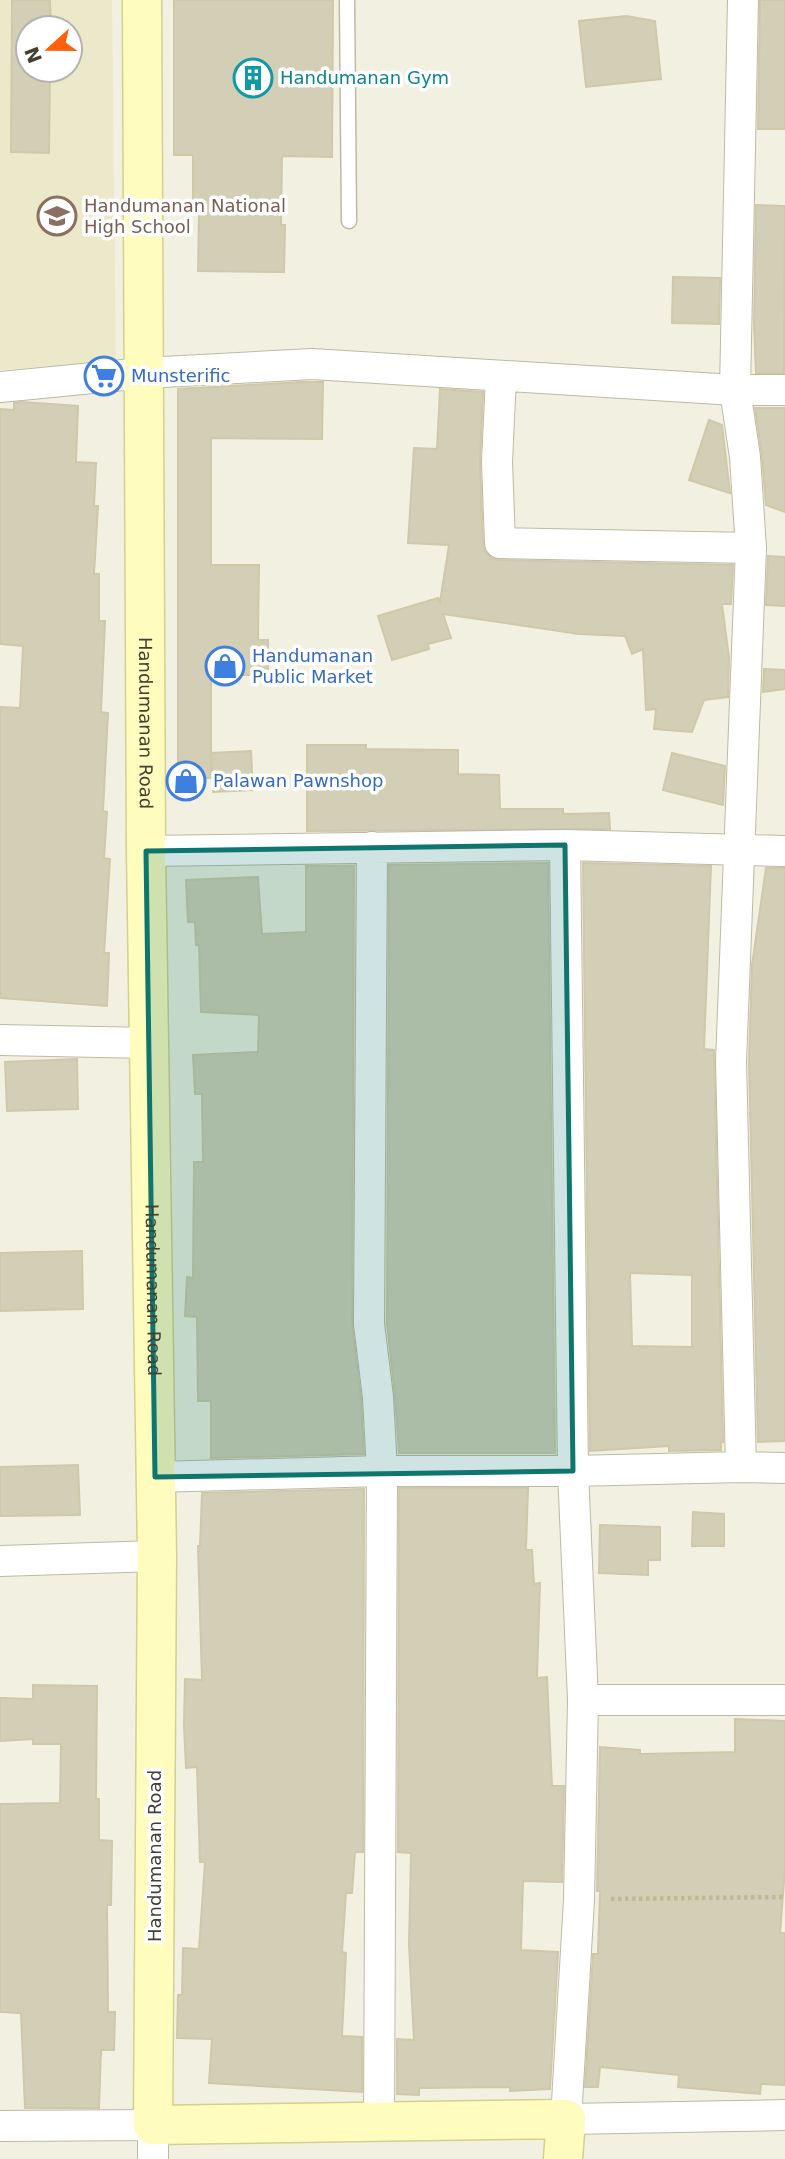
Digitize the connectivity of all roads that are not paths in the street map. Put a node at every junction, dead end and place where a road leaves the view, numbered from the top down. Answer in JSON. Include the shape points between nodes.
{"nodes":[{"id":1,"x":142,"y":0,"type":"edge"},
{"id":2,"x":347,"y":0,"type":"edge"},
{"id":3,"x":743,"y":0,"type":"edge"},
{"id":4,"x":349,"y":221,"type":"dead end"},
{"id":5,"x":144,"y":373,"type":"junction"},
{"id":6,"x":501,"y":377,"type":"junction"},
{"id":7,"x":0,"y":387,"type":"edge"},
{"id":8,"x":735,"y":390,"type":"junction"},
{"id":9,"x":785,"y":390,"type":"edge"},
{"id":10,"x":751,"y":548,"type":"junction"},
{"id":11,"x":565,"y":845,"type":"junction"},
{"id":12,"x":372,"y":847,"type":"junction"},
{"id":13,"x":739,"y":849,"type":"junction"},
{"id":14,"x":146,"y":850,"type":"junction"},
{"id":15,"x":785,"y":851,"type":"edge"},
{"id":16,"x":0,"y":1040,"type":"edge"},
{"id":17,"x":150,"y":1043,"type":"junction"},
{"id":18,"x":741,"y":1467,"type":"junction"},
{"id":19,"x":785,"y":1468,"type":"edge"},
{"id":20,"x":382,"y":1471,"type":"junction"},
{"id":21,"x":573,"y":1471,"type":"junction"},
{"id":22,"x":155,"y":1478,"type":"junction"},
{"id":23,"x":157,"y":1556,"type":"junction"},
{"id":24,"x":0,"y":1561,"type":"edge"},
{"id":25,"x":583,"y":1700,"type":"junction"},
{"id":26,"x":785,"y":1700,"type":"edge"},
{"id":27,"x":785,"y":2115,"type":"edge"},
{"id":28,"x":565,"y":2119,"type":"junction"},
{"id":29,"x":379,"y":2121,"type":"junction"},
{"id":30,"x":0,"y":2126,"type":"edge"},
{"id":31,"x":153,"y":2142,"type":"edge"},
{"id":32,"x":563,"y":2159,"type":"edge"}],
"edges":[{"from":1,"to":5,"type":"street","name":"Handumanan Road"},
{"from":2,"to":4,"type":"lane"},
{"from":3,"to":8,"type":"street"},
{"from":5,"to":6,"type":"street","via":[[312,364]]},
{"from":5,"to":7,"type":"street"},
{"from":5,"to":14,"type":"street","name":"Handumanan Road"},
{"from":6,"to":8,"type":"street"},
{"from":6,"to":10,"type":"street","via":[[500,543]]},
{"from":8,"to":9,"type":"street"},
{"from":8,"to":10,"type":"street"},
{"from":10,"to":13,"type":"street"},
{"from":11,"to":12,"type":"street"},
{"from":11,"to":13,"type":"street"},
{"from":11,"to":21,"type":"street"},
{"from":12,"to":14,"type":"street"},
{"from":12,"to":20,"type":"street","via":[[369,1324]]},
{"from":13,"to":15,"type":"street"},
{"from":13,"to":18,"type":"street","via":[[731,1062]]},
{"from":14,"to":17,"type":"street","name":"Handumanan Road"},
{"from":16,"to":17,"type":"street"},
{"from":17,"to":22,"type":"street","name":"Handumanan Road"},
{"from":18,"to":19,"type":"street"},
{"from":18,"to":21,"type":"street"},
{"from":20,"to":21,"type":"street"},
{"from":20,"to":22,"type":"street"},
{"from":20,"to":29,"type":"street"},
{"from":21,"to":25,"type":"street"},
{"from":22,"to":23,"type":"street","name":"Handumanan Road"},
{"from":23,"to":24,"type":"street"},
{"from":23,"to":31,"type":"street","name":"Handumanan Road"},
{"from":25,"to":26,"type":"street"},
{"from":25,"to":28,"type":"street","via":[[579,1899]]},
{"from":27,"to":28,"type":"street"},
{"from":28,"to":29,"type":"street"},
{"from":28,"to":32,"type":"street"},
{"from":29,"to":31,"type":"street"},
{"from":30,"to":31,"type":"street"}]}
